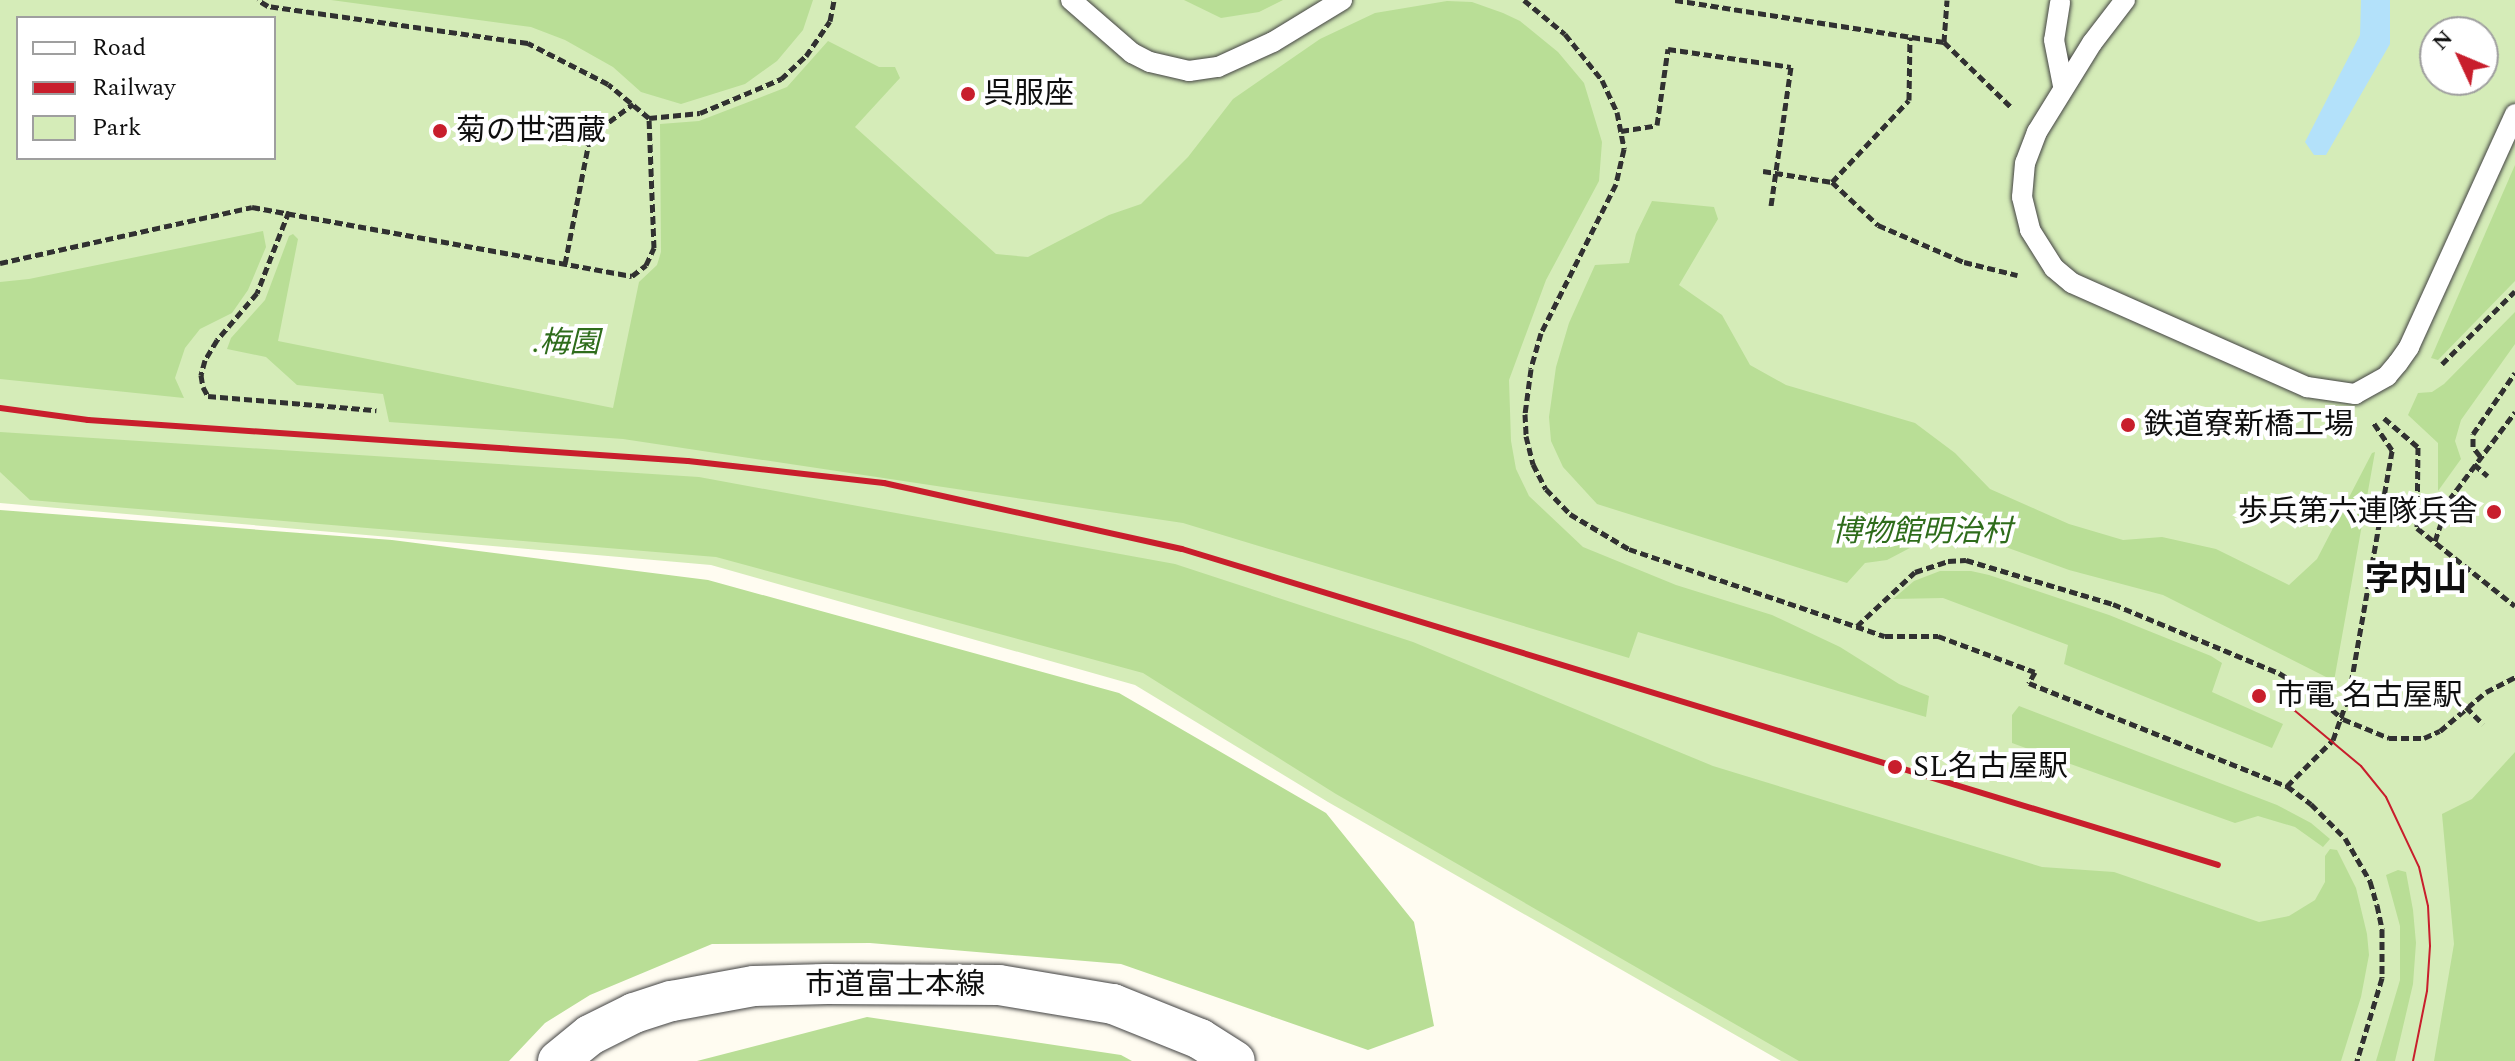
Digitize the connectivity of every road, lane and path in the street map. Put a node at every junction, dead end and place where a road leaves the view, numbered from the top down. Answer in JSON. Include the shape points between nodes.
{"nodes":[{"id":1,"x":258,"y":0,"type":"edge"},
{"id":2,"x":834,"y":0,"type":"edge"},
{"id":3,"x":1071,"y":0,"type":"edge"},
{"id":4,"x":1342,"y":0,"type":"edge"},
{"id":5,"x":1524,"y":0,"type":"edge"},
{"id":6,"x":1675,"y":0,"type":"edge"},
{"id":7,"x":1947,"y":0,"type":"edge"},
{"id":8,"x":2125,"y":0,"type":"edge"},
{"id":9,"x":2060,"y":3,"type":"dead end"},
{"id":10,"x":1910,"y":37,"type":"junction"},
{"id":11,"x":1944,"y":42,"type":"junction"},
{"id":12,"x":2063,"y":86,"type":"junction"},
{"id":13,"x":1997,"y":93,"type":"dead end"},
{"id":14,"x":633,"y":104,"type":"junction"},
{"id":15,"x":2515,"y":114,"type":"edge"},
{"id":16,"x":649,"y":118,"type":"junction"},
{"id":17,"x":1621,"y":131,"type":"junction"},
{"id":18,"x":1763,"y":171,"type":"dead end"},
{"id":19,"x":1776,"y":173,"type":"junction"},
{"id":20,"x":1832,"y":182,"type":"junction"},
{"id":21,"x":1771,"y":206,"type":"dead end"},
{"id":22,"x":289,"y":211,"type":"junction"},
{"id":23,"x":0,"y":263,"type":"edge"},
{"id":24,"x":565,"y":264,"type":"junction"},
{"id":25,"x":2021,"y":276,"type":"dead end"},
{"id":26,"x":2515,"y":291,"type":"edge"},
{"id":27,"x":2398,"y":363,"type":"junction"},
{"id":28,"x":2515,"y":373,"type":"edge"},
{"id":29,"x":376,"y":410,"type":"dead end"},
{"id":30,"x":2515,"y":412,"type":"edge"},
{"id":31,"x":2397,"y":429,"type":"dead end"},
{"id":32,"x":2392,"y":450,"type":"dead end"},
{"id":33,"x":2480,"y":456,"type":"junction"},
{"id":34,"x":2474,"y":464,"type":"junction"},
{"id":35,"x":2488,"y":476,"type":"dead end"},
{"id":36,"x":2435,"y":541,"type":"junction"},
{"id":37,"x":2515,"y":606,"type":"edge"},
{"id":38,"x":1857,"y":626,"type":"junction"},
{"id":39,"x":2515,"y":679,"type":"edge"},
{"id":40,"x":2466,"y":707,"type":"junction"},
{"id":41,"x":2343,"y":719,"type":"junction"},
{"id":42,"x":2483,"y":724,"type":"dead end"},
{"id":43,"x":2287,"y":786,"type":"junction"},
{"id":44,"x":558,"y":1061,"type":"edge"},
{"id":45,"x":1235,"y":1061,"type":"edge"},
{"id":46,"x":2357,"y":1061,"type":"edge"}],
"edges":[{"from":1,"to":14,"type":"path","via":[[268,6],[528,43],[608,84]]},
{"from":2,"to":16,"type":"path","via":[[830,21],[806,56],[781,79],[700,113]]},
{"from":3,"to":4,"type":"lane","via":[[1132,53],[1189,71],[1218,67],[1273,42]]},
{"from":5,"to":17,"type":"path","via":[[1586,59],[1611,98]]},
{"from":6,"to":10,"type":"path"},
{"from":7,"to":11,"type":"path"},
{"from":8,"to":12,"type":"lane"},
{"from":9,"to":12,"type":"lane","via":[[2054,40]]},
{"from":10,"to":11,"type":"path"},
{"from":10,"to":20,"type":"path","via":[[1909,100]]},
{"from":11,"to":13,"type":"path"},
{"from":12,"to":27,"type":"lane","via":[[2025,163],[2022,197],[2040,250],[2072,283],[2331,394],[2355,394],[2387,376]]},
{"from":14,"to":16,"type":"path"},
{"from":14,"to":24,"type":"path","via":[[590,136]]},
{"from":15,"to":27,"type":"lane"},
{"from":16,"to":24,"type":"path","via":[[654,248],[646,265],[632,276]]},
{"from":17,"to":19,"type":"path","via":[[1657,125],[1668,49],[1791,67]]},
{"from":17,"to":38,"type":"path","via":[[1624,149],[1616,184],[1541,333],[1525,414],[1533,464],[1546,489],[1570,514],[1629,549]]},
{"from":18,"to":19,"type":"path"},
{"from":19,"to":20,"type":"path"},
{"from":19,"to":21,"type":"path"},
{"from":20,"to":25,"type":"path","via":[[1878,225],[1964,262]]},
{"from":22,"to":23,"type":"path","via":[[252,207]]},
{"from":22,"to":24,"type":"path"},
{"from":22,"to":29,"type":"path","via":[[257,293],[205,360],[203,387],[208,396]]},
{"from":26,"to":27,"type":"path","via":[[2438,368],[2421,373]]},
{"from":28,"to":33,"type":"path","via":[[2473,434]]},
{"from":30,"to":33,"type":"path"},
{"from":31,"to":36,"type":"path","via":[[2418,447],[2417,528]]},
{"from":32,"to":41,"type":"path"},
{"from":33,"to":34,"type":"path"},
{"from":34,"to":35,"type":"path"},
{"from":34,"to":36,"type":"path","via":[[2445,508]]},
{"from":36,"to":37,"type":"path"},
{"from":38,"to":41,"type":"path","via":[[1915,572],[1948,561],[1983,563],[2113,604],[2279,673]]},
{"from":38,"to":43,"type":"path","via":[[1885,636],[1938,636],[1966,646],[2035,672],[2029,683]]},
{"from":39,"to":40,"type":"path"},
{"from":40,"to":41,"type":"path","via":[[2440,731],[2406,740]]},
{"from":40,"to":42,"type":"path"},
{"from":41,"to":43,"type":"path","via":[[2333,740]]},
{"from":43,"to":46,"type":"path","via":[[2345,838],[2370,881],[2377,905],[2382,978]]},
{"from":44,"to":45,"type":"street","name":"市道富士本線","via":[[590,1035],[672,1001],[754,986],[827,984],[999,985],[1113,1004],[1200,1039]]}]}
